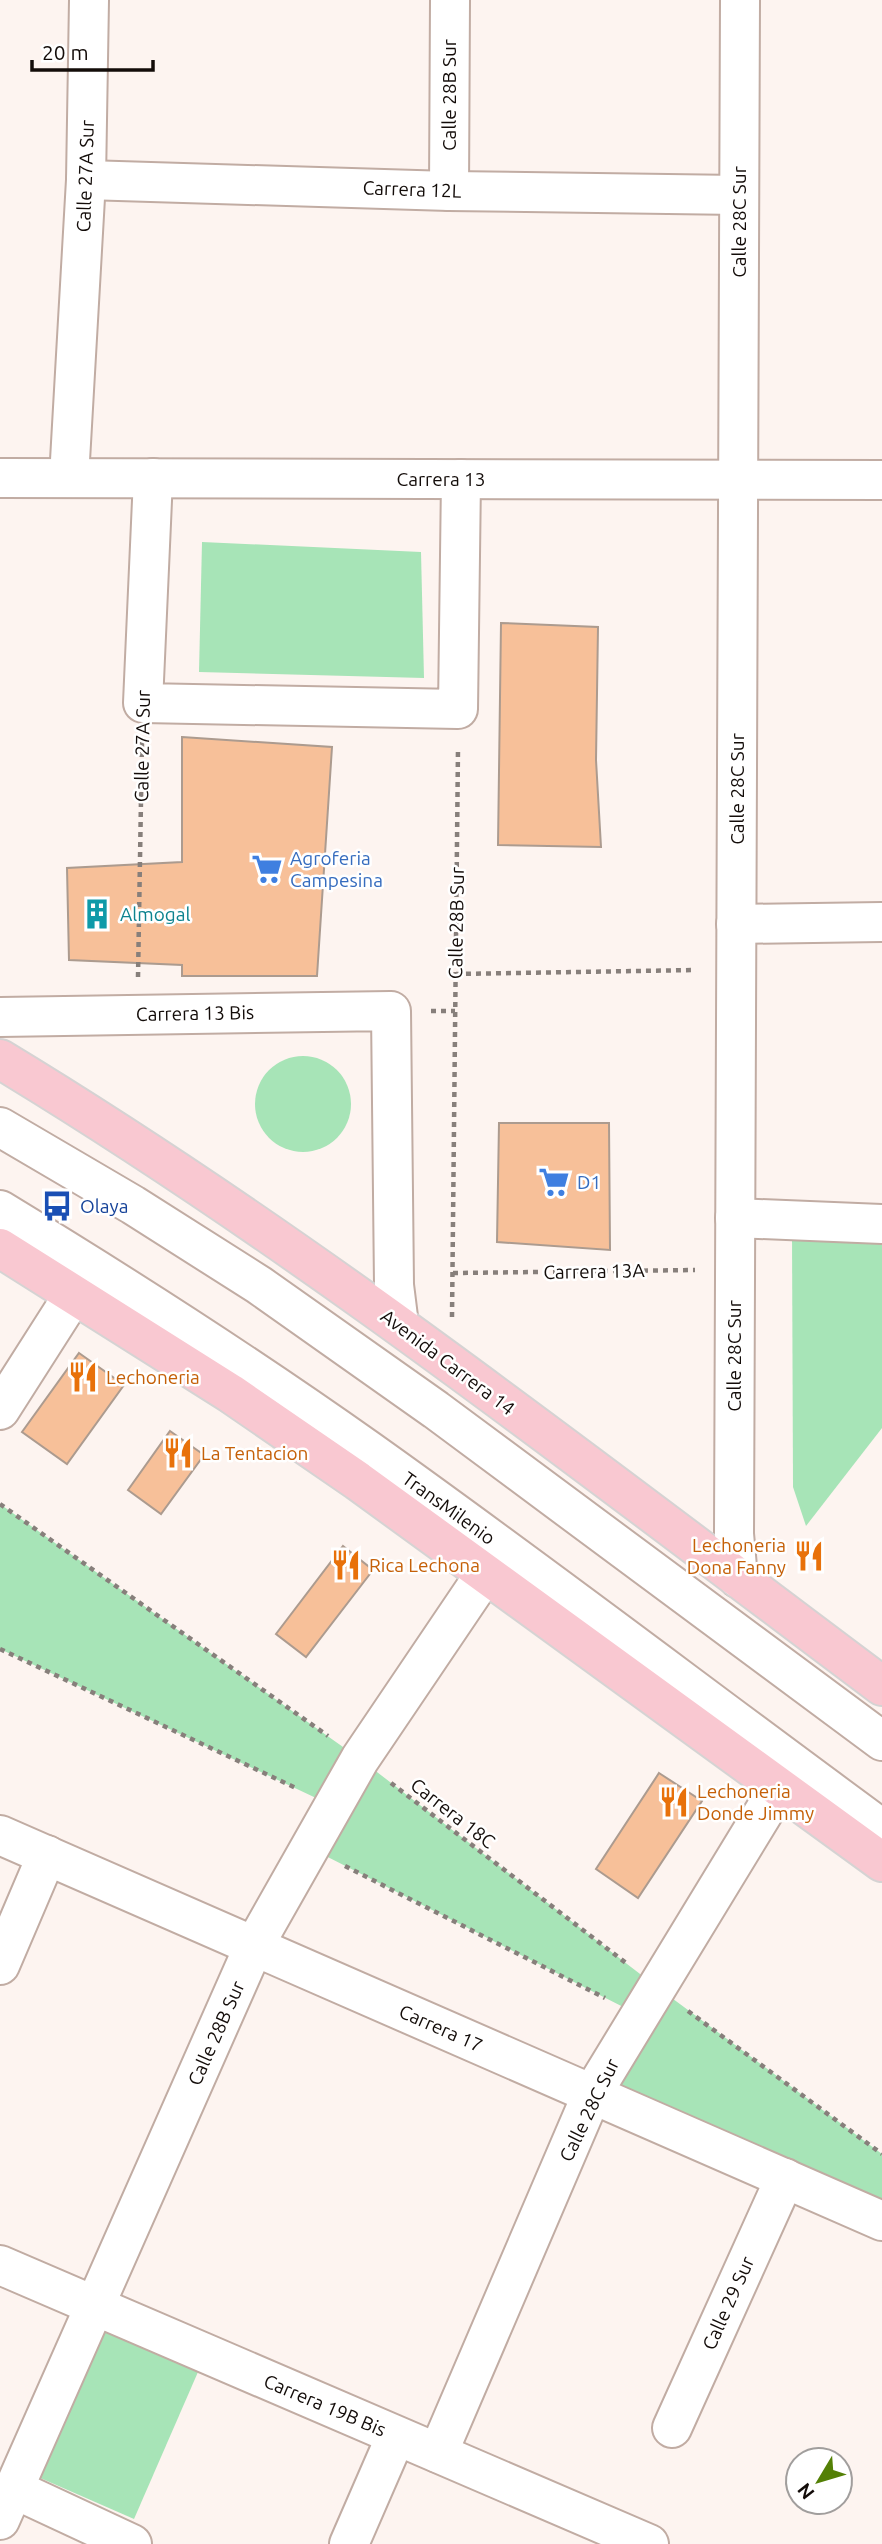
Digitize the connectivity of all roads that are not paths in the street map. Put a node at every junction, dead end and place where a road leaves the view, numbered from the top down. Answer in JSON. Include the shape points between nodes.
{"nodes":[{"id":1,"x":89,"y":0,"type":"edge"},
{"id":2,"x":450,"y":0,"type":"edge"},
{"id":3,"x":740,"y":0,"type":"edge"},
{"id":4,"x":86,"y":180,"type":"junction"},
{"id":5,"x":449,"y":191,"type":"junction"},
{"id":6,"x":739,"y":195,"type":"junction"},
{"id":7,"x":0,"y":478,"type":"edge"},
{"id":8,"x":69,"y":478,"type":"junction"},
{"id":9,"x":153,"y":478,"type":"junction"},
{"id":10,"x":461,"y":478,"type":"junction"},
{"id":11,"x":738,"y":479,"type":"junction"},
{"id":12,"x":882,"y":480,"type":"edge"},
{"id":13,"x":882,"y":922,"type":"edge"},
{"id":14,"x":736,"y":924,"type":"junction"},
{"id":15,"x":0,"y":1017,"type":"edge"},
{"id":16,"x":0,"y":1059,"type":"edge"},
{"id":17,"x":0,"y":1127,"type":"edge"},
{"id":18,"x":0,"y":1210,"type":"edge"},
{"id":19,"x":735,"y":1218,"type":"junction"},
{"id":20,"x":882,"y":1224,"type":"edge"},
{"id":21,"x":0,"y":1248,"type":"edge"},
{"id":22,"x":74,"y":1294,"type":"junction"},
{"id":23,"x":399,"y":1325,"type":"junction"},
{"id":24,"x":0,"y":1410,"type":"edge"},
{"id":25,"x":485,"y":1574,"type":"junction"},
{"id":26,"x":738,"y":1578,"type":"junction"},
{"id":27,"x":882,"y":1686,"type":"edge"},
{"id":28,"x":882,"y":1741,"type":"edge"},
{"id":29,"x":779,"y":1787,"type":"junction"},
{"id":30,"x":882,"y":1829,"type":"edge"},
{"id":31,"x":0,"y":1835,"type":"edge"},
{"id":32,"x":47,"y":1856,"type":"junction"},
{"id":33,"x":882,"y":1862,"type":"edge"},
{"id":34,"x":254,"y":1946,"type":"junction"},
{"id":35,"x":0,"y":1965,"type":"edge"},
{"id":36,"x":592,"y":2094,"type":"junction"},
{"id":37,"x":785,"y":2178,"type":"junction"},
{"id":38,"x":882,"y":2221,"type":"edge"},
{"id":39,"x":0,"y":2265,"type":"edge"},
{"id":40,"x":95,"y":2305,"type":"junction"},
{"id":41,"x":672,"y":2428,"type":"dead end"},
{"id":42,"x":396,"y":2436,"type":"junction"},
{"id":43,"x":438,"y":2453,"type":"junction"},
{"id":44,"x":7,"y":2505,"type":"edge"},
{"id":45,"x":132,"y":2544,"type":"edge"},
{"id":46,"x":348,"y":2544,"type":"edge"},
{"id":47,"x":649,"y":2544,"type":"edge"}],
"edges":[{"from":1,"to":4,"type":"street","name":"Calle 27A Sur"},
{"from":2,"to":5,"type":"street","name":"Calle 28B Sur"},
{"from":3,"to":6,"type":"street","name":"Calle 28C Sur"},
{"from":4,"to":5,"type":"street","name":"Carrera 12L"},
{"from":4,"to":8,"type":"street","name":"Calle 27A Sur"},
{"from":5,"to":6,"type":"street","name":"Carrera 12L"},
{"from":6,"to":11,"type":"street","name":"Calle 28C Sur"},
{"from":7,"to":8,"type":"street","name":"Carrera 13"},
{"from":8,"to":9,"type":"street","name":"Carrera 13"},
{"from":9,"to":10,"type":"street","name":"Carrera 13"},
{"from":9,"to":10,"type":"street","name":"Calle 27A Sur","via":[[143,703],[458,709]]},
{"from":10,"to":11,"type":"street","name":"Carrera 13"},
{"from":11,"to":12,"type":"street","name":"Carrera 13"},
{"from":11,"to":14,"type":"street","name":"Calle 28C Sur"},
{"from":13,"to":14,"type":"street"},
{"from":14,"to":19,"type":"street","name":"Calle 28C Sur"},
{"from":15,"to":23,"type":"street","name":"Carrera 13 Bis","via":[[391,1011],[394,1285]]},
{"from":16,"to":23,"type":"main road","name":"Avenida Carrera 14","via":[[151,1153]]},
{"from":17,"to":28,"type":"street","via":[[259,1286],[436,1410]]},
{"from":18,"to":30,"type":"street","name":"TransMilenio","via":[[365,1448]]},
{"from":19,"to":20,"type":"street"},
{"from":19,"to":26,"type":"street","name":"Calle 28C Sur","via":[[734,1534]]},
{"from":21,"to":22,"type":"main road"},
{"from":22,"to":24,"type":"street"},
{"from":22,"to":25,"type":"main road","via":[[358,1480]]},
{"from":23,"to":26,"type":"main road","name":"Avenida Carrera 14"},
{"from":25,"to":29,"type":"main road"},
{"from":25,"to":34,"type":"street","name":"Calle 28B Sur","via":[[360,1759]]},
{"from":26,"to":27,"type":"main road","name":"Avenida Carrera 14"},
{"from":29,"to":33,"type":"main road"},
{"from":29,"to":36,"type":"street","name":"Calle 28C Sur"},
{"from":31,"to":32,"type":"street","name":"Carrera 17"},
{"from":32,"to":34,"type":"street","name":"Carrera 17"},
{"from":32,"to":35,"type":"street"},
{"from":34,"to":36,"type":"street","name":"Carrera 17"},
{"from":34,"to":40,"type":"street","name":"Calle 28B Sur"},
{"from":36,"to":37,"type":"street","name":"Carrera 17"},
{"from":36,"to":43,"type":"street","name":"Calle 28C Sur"},
{"from":37,"to":38,"type":"street","name":"Carrera 17"},
{"from":37,"to":41,"type":"street","name":"Calle 29 Sur"},
{"from":39,"to":40,"type":"street","name":"Carrera 19B Bis"},
{"from":40,"to":42,"type":"street","name":"Carrera 19B Bis"},
{"from":40,"to":44,"type":"street","name":"Calle 28B Sur"},
{"from":42,"to":43,"type":"street","name":"Carrera 19B Bis"},
{"from":42,"to":46,"type":"street"},
{"from":43,"to":47,"type":"street","name":"Carrera 19B Bis"},
{"from":44,"to":45,"type":"street"}]}
